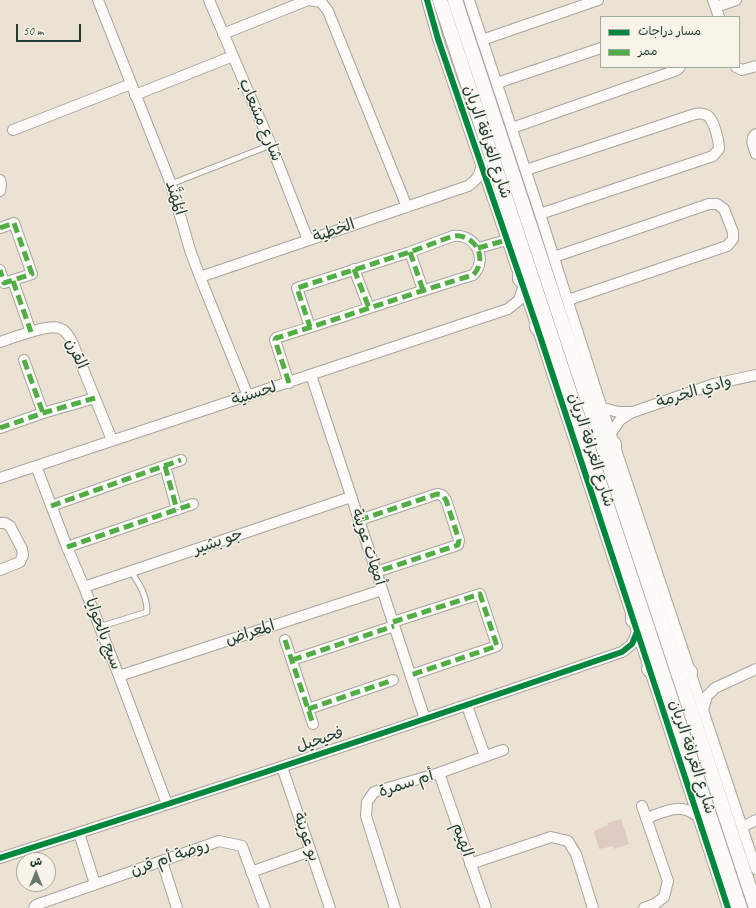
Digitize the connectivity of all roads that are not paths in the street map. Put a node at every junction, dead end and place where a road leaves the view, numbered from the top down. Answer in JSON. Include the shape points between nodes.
{"nodes":[{"id":1,"x":98,"y":0,"type":"edge"},
{"id":2,"x":209,"y":0,"type":"edge"},
{"id":3,"x":309,"y":0,"type":"edge"},
{"id":4,"x":427,"y":0,"type":"edge"},
{"id":5,"x":440,"y":0,"type":"edge"},
{"id":6,"x":455,"y":0,"type":"edge"},
{"id":7,"x":469,"y":0,"type":"edge"},
{"id":8,"x":598,"y":0,"type":"edge"},
{"id":9,"x":736,"y":0,"type":"edge"},
{"id":10,"x":714,"y":4,"type":"edge"},
{"id":11,"x":719,"y":16,"type":"edge"},
{"id":12,"x":223,"y":34,"type":"junction"},
{"id":13,"x":482,"y":40,"type":"junction"},
{"id":14,"x":600,"y":48,"type":"edge"},
{"id":15,"x":233,"y":56,"type":"junction"},
{"id":16,"x":756,"y":66,"type":"edge"},
{"id":17,"x":679,"y":68,"type":"edge"},
{"id":18,"x":738,"y":68,"type":"edge"},
{"id":19,"x":497,"y":83,"type":"junction"},
{"id":20,"x":131,"y":84,"type":"junction"},
{"id":21,"x":135,"y":95,"type":"junction"},
{"id":22,"x":512,"y":128,"type":"junction"},
{"id":23,"x":13,"y":130,"type":"dead end"},
{"id":24,"x":756,"y":134,"type":"edge"},
{"id":25,"x":271,"y":145,"type":"junction"},
{"id":26,"x":756,"y":154,"type":"edge"},
{"id":27,"x":482,"y":164,"type":"junction"},
{"id":28,"x":526,"y":170,"type":"junction"},
{"id":29,"x":0,"y":180,"type":"edge"},
{"id":30,"x":171,"y":184,"type":"junction"},
{"id":31,"x":468,"y":186,"type":"junction"},
{"id":32,"x":0,"y":191,"type":"edge"},
{"id":33,"x":492,"y":195,"type":"junction"},
{"id":34,"x":407,"y":207,"type":"junction"},
{"id":35,"x":540,"y":214,"type":"junction"},
{"id":36,"x":0,"y":228,"type":"edge"},
{"id":37,"x":308,"y":240,"type":"junction"},
{"id":38,"x":507,"y":240,"type":"junction"},
{"id":39,"x":522,"y":246,"type":"junction"},
{"id":40,"x":478,"y":248,"type":"junction"},
{"id":41,"x":410,"y":252,"type":"junction"},
{"id":42,"x":554,"y":257,"type":"junction"},
{"id":43,"x":354,"y":269,"type":"junction"},
{"id":44,"x":0,"y":270,"type":"edge"},
{"id":45,"x":200,"y":278,"type":"junction"},
{"id":46,"x":13,"y":281,"type":"junction"},
{"id":47,"x":522,"y":283,"type":"junction"},
{"id":48,"x":424,"y":290,"type":"junction"},
{"id":49,"x":568,"y":300,"type":"junction"},
{"id":50,"x":368,"y":308,"type":"junction"},
{"id":51,"x":508,"y":309,"type":"junction"},
{"id":52,"x":535,"y":322,"type":"junction"},
{"id":53,"x":310,"y":327,"type":"junction"},
{"id":54,"x":31,"y":332,"type":"junction"},
{"id":55,"x":0,"y":342,"type":"edge"},
{"id":56,"x":557,"y":352,"type":"junction"},
{"id":57,"x":24,"y":360,"type":"dead end"},
{"id":58,"x":311,"y":375,"type":"junction"},
{"id":59,"x":756,"y":375,"type":"edge"},
{"id":60,"x":579,"y":377,"type":"junction"},
{"id":61,"x":289,"y":383,"type":"junction"},
{"id":62,"x":597,"y":393,"type":"junction"},
{"id":63,"x":248,"y":396,"type":"junction"},
{"id":64,"x":95,"y":398,"type":"junction"},
{"id":65,"x":603,"y":408,"type":"junction"},
{"id":66,"x":633,"y":412,"type":"junction"},
{"id":67,"x":43,"y":413,"type":"junction"},
{"id":68,"x":0,"y":428,"type":"edge"},
{"id":69,"x":613,"y":438,"type":"junction"},
{"id":70,"x":112,"y":440,"type":"junction"},
{"id":71,"x":181,"y":460,"type":"dead end"},
{"id":72,"x":36,"y":466,"type":"junction"},
{"id":73,"x":165,"y":466,"type":"junction"},
{"id":74,"x":613,"y":476,"type":"junction"},
{"id":75,"x":0,"y":478,"type":"edge"},
{"id":76,"x":351,"y":497,"type":"junction"},
{"id":77,"x":193,"y":504,"type":"dead end"},
{"id":78,"x":51,"y":506,"type":"junction"},
{"id":79,"x":177,"y":510,"type":"junction"},
{"id":80,"x":359,"y":520,"type":"junction"},
{"id":81,"x":0,"y":523,"type":"edge"},
{"id":82,"x":67,"y":547,"type":"junction"},
{"id":83,"x":0,"y":570,"type":"edge"},
{"id":84,"x":131,"y":571,"type":"junction"},
{"id":85,"x":376,"y":572,"type":"junction"},
{"id":86,"x":84,"y":587,"type":"junction"},
{"id":87,"x":635,"y":589,"type":"junction"},
{"id":88,"x":382,"y":590,"type":"junction"},
{"id":89,"x":394,"y":624,"type":"junction"},
{"id":90,"x":635,"y":626,"type":"junction"},
{"id":91,"x":99,"y":627,"type":"junction"},
{"id":92,"x":285,"y":640,"type":"dead end"},
{"id":93,"x":670,"y":648,"type":"junction"},
{"id":94,"x":622,"y":652,"type":"junction"},
{"id":95,"x":292,"y":660,"type":"junction"},
{"id":96,"x":648,"y":664,"type":"junction"},
{"id":97,"x":756,"y":669,"type":"edge"},
{"id":98,"x":410,"y":675,"type":"junction"},
{"id":99,"x":119,"y":676,"type":"junction"},
{"id":100,"x":692,"y":677,"type":"junction"},
{"id":101,"x":393,"y":680,"type":"dead end"},
{"id":102,"x":715,"y":688,"type":"junction"},
{"id":103,"x":670,"y":692,"type":"junction"},
{"id":104,"x":467,"y":706,"type":"junction"},
{"id":105,"x":308,"y":709,"type":"junction"},
{"id":106,"x":705,"y":715,"type":"junction"},
{"id":107,"x":425,"y":719,"type":"junction"},
{"id":108,"x":314,"y":724,"type":"dead end"},
{"id":109,"x":701,"y":742,"type":"junction"},
{"id":110,"x":503,"y":750,"type":"dead end"},
{"id":111,"x":485,"y":756,"type":"junction"},
{"id":112,"x":282,"y":767,"type":"junction"},
{"id":113,"x":439,"y":773,"type":"junction"},
{"id":114,"x":689,"y":788,"type":"junction"},
{"id":115,"x":167,"y":804,"type":"junction"},
{"id":116,"x":642,"y":806,"type":"dead end"},
{"id":117,"x":676,"y":808,"type":"junction"},
{"id":118,"x":698,"y":817,"type":"junction"},
{"id":119,"x":647,"y":818,"type":"junction"},
{"id":120,"x":756,"y":820,"type":"edge"},
{"id":121,"x":742,"y":827,"type":"junction"},
{"id":122,"x":79,"y":833,"type":"junction"},
{"id":123,"x":310,"y":851,"type":"junction"},
{"id":124,"x":0,"y":858,"type":"edge"},
{"id":125,"x":162,"y":861,"type":"junction"},
{"id":126,"x":470,"y":864,"type":"junction"},
{"id":127,"x":756,"y":869,"type":"edge"},
{"id":128,"x":251,"y":872,"type":"junction"},
{"id":129,"x":95,"y":884,"type":"junction"},
{"id":130,"x":34,"y":908,"type":"edge"},
{"id":131,"x":177,"y":908,"type":"edge"},
{"id":132,"x":265,"y":908,"type":"edge"},
{"id":133,"x":330,"y":908,"type":"edge"},
{"id":134,"x":395,"y":908,"type":"edge"},
{"id":135,"x":486,"y":908,"type":"edge"},
{"id":136,"x":593,"y":908,"type":"edge"},
{"id":137,"x":644,"y":908,"type":"edge"},
{"id":138,"x":728,"y":908,"type":"edge"},
{"id":139,"x":740,"y":908,"type":"edge"},
{"id":140,"x":756,"y":908,"type":"edge"}],
"edges":[{"from":1,"to":20,"type":"street","name":"المُهَنَّد"},
{"from":2,"to":12,"type":"street","name":"شارع مشعاب"},
{"from":3,"to":12,"type":"street"},
{"from":3,"to":34,"type":"street","via":[[321,2],[328,11]]},
{"from":4,"to":27,"type":"street","name":"شارع الغرافة الريان"},
{"from":5,"to":39,"type":"main road","name":"شارع الغرافة الريان"},
{"from":6,"to":60,"type":"main road","name":"شارع الغرافة الريان"},
{"from":7,"to":13,"type":"street","name":"شارع الغرافة الريان"},
{"from":8,"to":13,"type":"street"},
{"from":9,"to":10,"type":"street"},
{"from":10,"to":11,"type":"street"},
{"from":12,"to":15,"type":"street","name":"شارع مشعاب"},
{"from":13,"to":19,"type":"street","name":"شارع الغرافة الريان"},
{"from":14,"to":19,"type":"street"},
{"from":15,"to":21,"type":"street"},
{"from":15,"to":25,"type":"street","name":"شارع مشعاب"},
{"from":16,"to":18,"type":"street","via":[[742,70]]},
{"from":17,"to":22,"type":"street"},
{"from":19,"to":22,"type":"street","name":"شارع الغرافة الريان"},
{"from":20,"to":21,"type":"street","name":"المُهَنَّد"},
{"from":20,"to":23,"type":"street"},
{"from":21,"to":30,"type":"street","name":"المُهَنَّد"},
{"from":22,"to":28,"type":"street","name":"شارع الغرافة الريان"},
{"from":24,"to":26,"type":"street","via":[[752,139]]},
{"from":25,"to":30,"type":"lane"},
{"from":25,"to":37,"type":"street","name":"شارع مشعاب"},
{"from":27,"to":31,"type":"street","via":[[478,178]]},
{"from":27,"to":33,"type":"street","name":"شارع الغرافة الريان"},
{"from":28,"to":35,"type":"street","name":"شارع الغرافة الريان"},
{"from":28,"to":35,"type":"street","via":[[695,114],[703,113],[710,118],[719,140],[719,149],[713,156]]},
{"from":29,"to":32,"type":"street"},
{"from":30,"to":45,"type":"street","name":"المُهَنَّد"},
{"from":31,"to":33,"type":"street","via":[[482,188]]},
{"from":31,"to":34,"type":"street","name":"الخطية"},
{"from":33,"to":38,"type":"street","name":"شارع الغرافة الريان"},
{"from":34,"to":37,"type":"street","name":"الخطية"},
{"from":35,"to":42,"type":"street","name":"شارع الغرافة الريان"},
{"from":36,"to":46,"type":"street","via":[[14,223],[32,274]]},
{"from":37,"to":45,"type":"street","name":"الخطية"},
{"from":38,"to":40,"type":"street"},
{"from":38,"to":47,"type":"street","name":"شارع الغرافة الريان"},
{"from":39,"to":47,"type":"main road"},
{"from":39,"to":56,"type":"main road","name":"شارع الغرافة الريان"},
{"from":40,"to":41,"type":"street","via":[[469,238],[459,235]]},
{"from":40,"to":48,"type":"street","via":[[479,269],[473,275]]},
{"from":41,"to":43,"type":"street"},
{"from":41,"to":48,"type":"street"},
{"from":42,"to":49,"type":"street","name":"شارع الغرافة الريان"},
{"from":42,"to":49,"type":"street","via":[[710,204],[717,204],[724,209],[733,232],[733,240],[727,246]]},
{"from":43,"to":50,"type":"street"},
{"from":43,"to":53,"type":"street","via":[[297,288]]},
{"from":44,"to":46,"type":"street","via":[[4,283]]},
{"from":45,"to":63,"type":"street","name":"المُهَنَّد"},
{"from":46,"to":54,"type":"street"},
{"from":47,"to":51,"type":"street","name":"لحسنية","via":[[519,300]]},
{"from":47,"to":52,"type":"street","name":"شارع الغرافة الريان"},
{"from":48,"to":50,"type":"street"},
{"from":49,"to":62,"type":"street","name":"شارع الغرافة الريان"},
{"from":50,"to":53,"type":"street"},
{"from":51,"to":52,"type":"street","name":"لحسنية","via":[[523,310]]},
{"from":51,"to":58,"type":"street","name":"لحسنية"},
{"from":52,"to":56,"type":"main road"},
{"from":52,"to":90,"type":"street","name":"شارع الغرافة الريان"},
{"from":53,"to":61,"type":"street","via":[[275,339]]},
{"from":54,"to":55,"type":"street","name":"القرن"},
{"from":54,"to":64,"type":"street","name":"القرن","via":[[54,327],[65,332],[73,344]]},
{"from":56,"to":87,"type":"main road","name":"شارع الغرافة الريان"},
{"from":57,"to":67,"type":"street"},
{"from":58,"to":61,"type":"street","name":"لحسنية"},
{"from":58,"to":76,"type":"street","name":"أمهات عوينة"},
{"from":59,"to":66,"type":"street","name":"وادي الخرمة","via":[[714,384]]},
{"from":60,"to":62,"type":"main road"},
{"from":60,"to":74,"type":"main road","name":"شارع الغرافة الريان"},
{"from":61,"to":63,"type":"street","name":"لحسنية"},
{"from":62,"to":65,"type":"street","name":"شارع الغرافة الريان"},
{"from":63,"to":70,"type":"street","name":"لحسنية"},
{"from":64,"to":67,"type":"street"},
{"from":64,"to":70,"type":"street","name":"القرن"},
{"from":65,"to":66,"type":"street","name":"وادي الخرمة"},
{"from":65,"to":69,"type":"street","name":"شارع الغرافة الريان"},
{"from":66,"to":69,"type":"street","name":"وادي الخرمة","via":[[620,420]]},
{"from":67,"to":68,"type":"street"},
{"from":69,"to":74,"type":"main road"},
{"from":69,"to":100,"type":"street","name":"شارع الغرافة الريان"},
{"from":70,"to":72,"type":"street","name":"لحسنية"},
{"from":71,"to":73,"type":"street"},
{"from":72,"to":75,"type":"street","name":"لحسنية"},
{"from":72,"to":78,"type":"street","name":"سيج بالحوايا"},
{"from":73,"to":78,"type":"street"},
{"from":73,"to":79,"type":"street"},
{"from":74,"to":93,"type":"main road","name":"شارع الغرافة الريان"},
{"from":76,"to":80,"type":"street","name":"أمهات عوينة"},
{"from":76,"to":84,"type":"street","name":"جو بشير"},
{"from":77,"to":79,"type":"street"},
{"from":78,"to":82,"type":"street","name":"سيج بالحوايا"},
{"from":79,"to":82,"type":"street"},
{"from":80,"to":85,"type":"street","name":"أمهات عوينة"},
{"from":80,"to":85,"type":"street","via":[[437,494],[446,500],[459,540],[458,545]]},
{"from":81,"to":83,"type":"street","via":[[10,526],[23,555],[20,562]]},
{"from":82,"to":86,"type":"street","name":"سيج بالحوايا"},
{"from":84,"to":86,"type":"street","name":"جو بشير"},
{"from":84,"to":91,"type":"lane","via":[[143,590],[147,612]]},
{"from":85,"to":88,"type":"street","name":"أمهات عوينة"},
{"from":86,"to":91,"type":"street","name":"سيج بالحوايا"},
{"from":87,"to":90,"type":"main road"},
{"from":87,"to":103,"type":"main road","name":"شارع الغرافة الريان"},
{"from":88,"to":89,"type":"street","name":"أمهات عوينة"},
{"from":88,"to":99,"type":"street","name":"المعراض"},
{"from":89,"to":95,"type":"street"},
{"from":89,"to":98,"type":"street","name":"أمهات عوينة"},
{"from":89,"to":98,"type":"street","via":[[480,594],[497,646]]},
{"from":90,"to":94,"type":"street","name":"فحيحيل","via":[[632,644]]},
{"from":90,"to":96,"type":"street","name":"شارع الغرافة الريان"},
{"from":91,"to":99,"type":"street","name":"سيج بالحوايا"},
{"from":92,"to":95,"type":"street"},
{"from":93,"to":100,"type":"main road"},
{"from":93,"to":109,"type":"main road","name":"شارع الغرافة الريان"},
{"from":94,"to":96,"type":"street","via":[[638,654]]},
{"from":94,"to":104,"type":"street","name":"فحيحيل"},
{"from":95,"to":105,"type":"street"},
{"from":96,"to":103,"type":"main road"},
{"from":96,"to":114,"type":"street","name":"شارع الغرافة الريان"},
{"from":97,"to":102,"type":"street"},
{"from":98,"to":107,"type":"street","name":"أمهات عوينة"},
{"from":99,"to":115,"type":"street","name":"سيج بالحوايا"},
{"from":100,"to":102,"type":"street","via":[[704,687]]},
{"from":100,"to":106,"type":"street","name":"شارع الغرافة الريان"},
{"from":101,"to":105,"type":"street"},
{"from":102,"to":106,"type":"street","via":[[707,696]]},
{"from":103,"to":139,"type":"main road","name":"شارع الغرافة الريان"},
{"from":104,"to":107,"type":"street","name":"فحيحيل"},
{"from":104,"to":111,"type":"street"},
{"from":105,"to":108,"type":"street"},
{"from":106,"to":109,"type":"main road"},
{"from":106,"to":121,"type":"street","name":"شارع الغرافة الريان"},
{"from":107,"to":112,"type":"street","name":"فحيحيل"},
{"from":109,"to":140,"type":"main road","name":"شارع الغرافة الريان"},
{"from":110,"to":111,"type":"street","name":"أم سمرة"},
{"from":111,"to":113,"type":"street","name":"أم سمرة"},
{"from":112,"to":115,"type":"street","name":"فحيحيل"},
{"from":112,"to":123,"type":"street","name":"بو عوينة"},
{"from":113,"to":126,"type":"street","name":"الهيم"},
{"from":113,"to":134,"type":"street","name":"أم سمرة","via":[[374,792],[367,802],[366,816]]},
{"from":114,"to":117,"type":"street","via":[[684,800]]},
{"from":114,"to":118,"type":"street","name":"شارع الغرافة الريان"},
{"from":115,"to":122,"type":"street","name":"فحيحيل"},
{"from":116,"to":119,"type":"street"},
{"from":117,"to":118,"type":"street","via":[[690,811]]},
{"from":117,"to":119,"type":"street"},
{"from":118,"to":138,"type":"street","name":"شارع الغرافة الريان"},
{"from":119,"to":137,"type":"street","via":[[668,881],[664,897]]},
{"from":120,"to":121,"type":"street"},
{"from":121,"to":127,"type":"street","name":"شارع الغرافة الريان"},
{"from":122,"to":124,"type":"street","name":"فحيحيل"},
{"from":122,"to":129,"type":"street"},
{"from":123,"to":128,"type":"street"},
{"from":123,"to":133,"type":"street","name":"بو عوينة"},
{"from":125,"to":128,"type":"street","name":"روضة أم قرن","via":[[219,841],[242,846]]},
{"from":125,"to":129,"type":"street","name":"روضة أم قرن"},
{"from":125,"to":131,"type":"street"},
{"from":126,"to":135,"type":"street","name":"الهيم"},
{"from":126,"to":136,"type":"street","via":[[551,837],[568,841],[576,854]]},
{"from":128,"to":132,"type":"street","name":"روضة أم قرن"},
{"from":129,"to":130,"type":"street","name":"روضة أم قرن","via":[[36,905]]}]}
